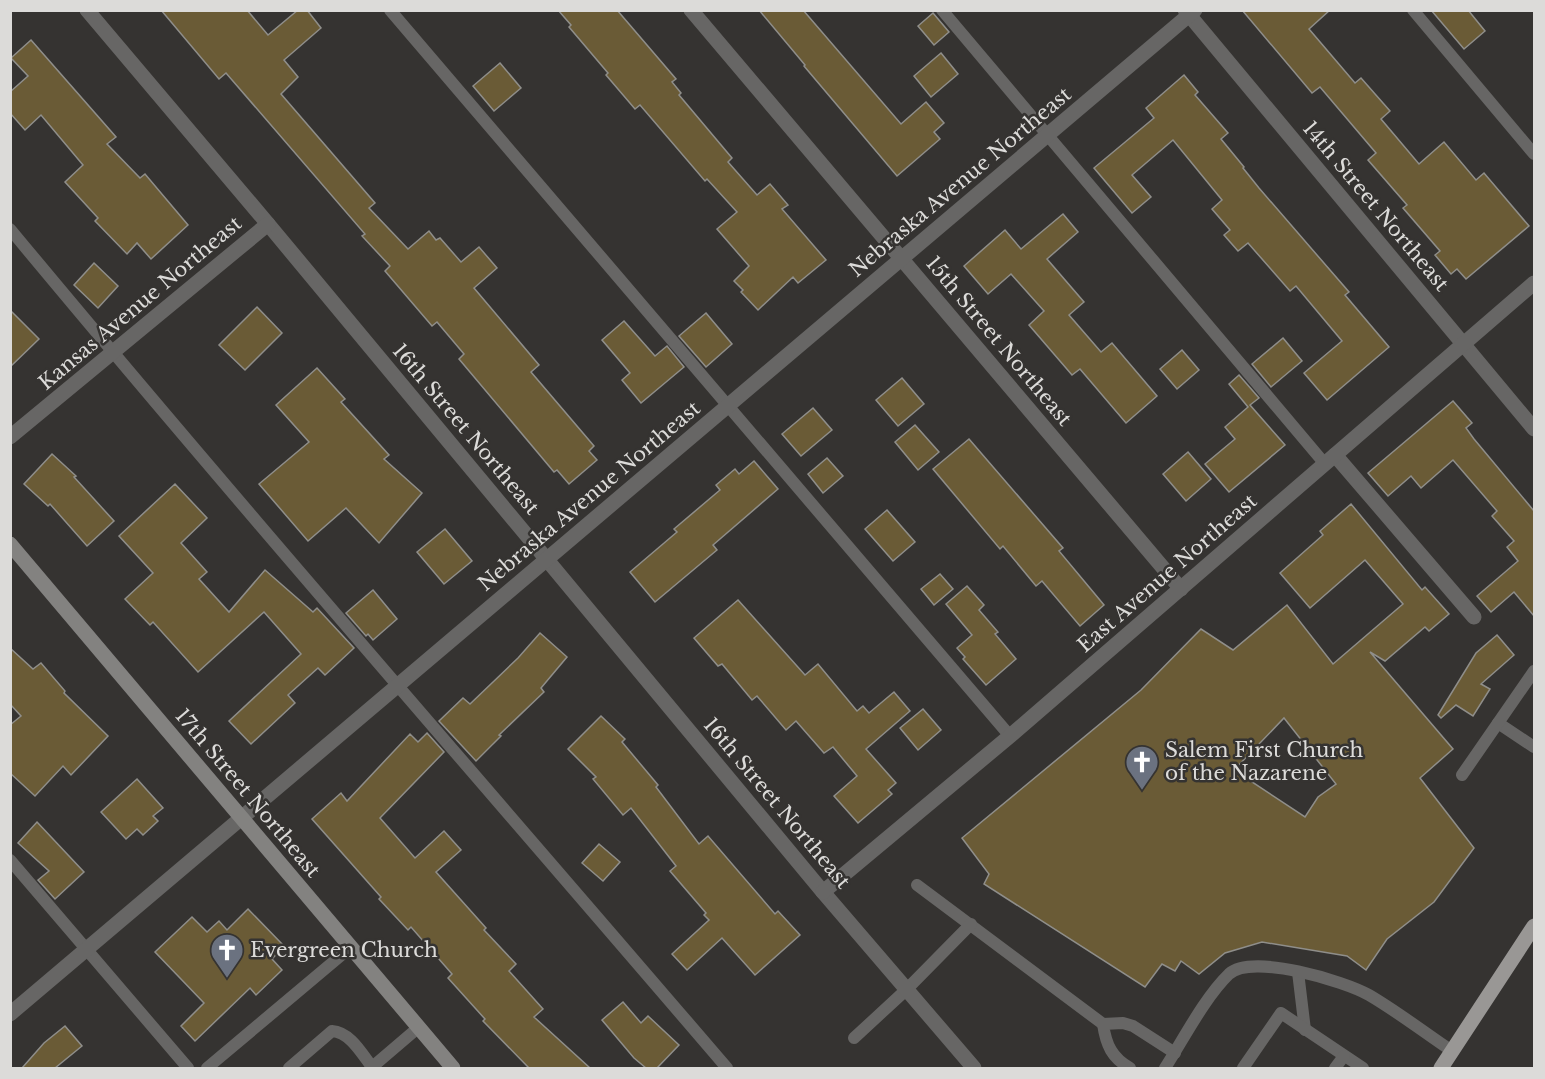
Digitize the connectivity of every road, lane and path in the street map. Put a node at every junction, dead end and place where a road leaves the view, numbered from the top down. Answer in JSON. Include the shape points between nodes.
{"nodes":[{"id":1,"x":87,"y":10,"type":"edge"},
{"id":2,"x":390,"y":10,"type":"edge"},
{"id":3,"x":691,"y":10,"type":"edge"},
{"id":4,"x":942,"y":10,"type":"edge"},
{"id":5,"x":1413,"y":10,"type":"edge"},
{"id":6,"x":1190,"y":12,"type":"edge"},
{"id":7,"x":1048,"y":135,"type":"junction"},
{"id":8,"x":1534,"y":154,"type":"edge"},
{"id":9,"x":268,"y":224,"type":"junction"},
{"id":10,"x":10,"y":229,"type":"edge"},
{"id":11,"x":902,"y":259,"type":"junction"},
{"id":12,"x":1534,"y":283,"type":"edge"},
{"id":13,"x":1464,"y":344,"type":"junction"},
{"id":14,"x":113,"y":353,"type":"junction"},
{"id":15,"x":728,"y":407,"type":"junction"},
{"id":16,"x":1534,"y":429,"type":"edge"},
{"id":17,"x":10,"y":437,"type":"edge"},
{"id":18,"x":1330,"y":460,"type":"junction"},
{"id":19,"x":10,"y":544,"type":"edge"},
{"id":20,"x":547,"y":560,"type":"junction"},
{"id":21,"x":1181,"y":589,"type":"junction"},
{"id":22,"x":1474,"y":617,"type":"dead end"},
{"id":23,"x":1534,"y":671,"type":"edge"},
{"id":24,"x":397,"y":686,"type":"junction"},
{"id":25,"x":1498,"y":723,"type":"junction"},
{"id":26,"x":1011,"y":736,"type":"junction"},
{"id":27,"x":1534,"y":747,"type":"edge"},
{"id":28,"x":1462,"y":775,"type":"dead end"},
{"id":29,"x":240,"y":818,"type":"junction"},
{"id":30,"x":10,"y":860,"type":"edge"},
{"id":31,"x":917,"y":885,"type":"dead end"},
{"id":32,"x":823,"y":892,"type":"junction"},
{"id":33,"x":971,"y":924,"type":"junction"},
{"id":34,"x":1534,"y":926,"type":"edge"},
{"id":35,"x":351,"y":947,"type":"junction"},
{"id":36,"x":87,"y":949,"type":"junction"},
{"id":37,"x":1298,"y":972,"type":"junction"},
{"id":38,"x":906,"y":990,"type":"junction"},
{"id":39,"x":10,"y":1014,"type":"edge"},
{"id":40,"x":1103,"y":1024,"type":"junction"},
{"id":41,"x":418,"y":1027,"type":"junction"},
{"id":42,"x":1305,"y":1030,"type":"junction"},
{"id":43,"x":854,"y":1038,"type":"dead end"},
{"id":44,"x":1452,"y":1051,"type":"junction"},
{"id":45,"x":1175,"y":1053,"type":"junction"},
{"id":46,"x":1344,"y":1056,"type":"junction"},
{"id":47,"x":1168,"y":1067,"type":"edge"},
{"id":48,"x":188,"y":1068,"type":"edge"},
{"id":49,"x":207,"y":1068,"type":"edge"},
{"id":50,"x":289,"y":1068,"type":"edge"},
{"id":51,"x":371,"y":1068,"type":"edge"},
{"id":52,"x":453,"y":1068,"type":"edge"},
{"id":53,"x":727,"y":1068,"type":"edge"},
{"id":54,"x":974,"y":1068,"type":"edge"},
{"id":55,"x":1130,"y":1068,"type":"edge"},
{"id":56,"x":1243,"y":1068,"type":"edge"},
{"id":57,"x":1335,"y":1068,"type":"edge"},
{"id":58,"x":1363,"y":1068,"type":"edge"},
{"id":59,"x":1441,"y":1068,"type":"edge"}],
"edges":[{"from":1,"to":9,"type":"street","name":"16th Street Northeast"},
{"from":2,"to":15,"type":"lane"},
{"from":3,"to":11,"type":"street","name":"15th Street Northeast"},
{"from":4,"to":7,"type":"lane"},
{"from":5,"to":8,"type":"lane"},
{"from":6,"to":7,"type":"street","name":"Nebraska Avenue Northeast"},
{"from":6,"to":13,"type":"street","name":"14th Street Northeast"},
{"from":7,"to":11,"type":"street","name":"Nebraska Avenue Northeast"},
{"from":7,"to":18,"type":"lane"},
{"from":9,"to":14,"type":"street","name":"Kansas Avenue Northeast"},
{"from":9,"to":20,"type":"street","name":"16th Street Northeast"},
{"from":10,"to":14,"type":"lane"},
{"from":11,"to":15,"type":"street","name":"Nebraska Avenue Northeast"},
{"from":11,"to":21,"type":"street","name":"15th Street Northeast"},
{"from":12,"to":13,"type":"street","name":"East Avenue Northeast"},
{"from":13,"to":16,"type":"street","name":"14th Street Northeast"},
{"from":13,"to":18,"type":"street","name":"East Avenue Northeast"},
{"from":14,"to":17,"type":"street","name":"Kansas Avenue Northeast"},
{"from":14,"to":24,"type":"lane"},
{"from":15,"to":20,"type":"street","name":"Nebraska Avenue Northeast"},
{"from":15,"to":26,"type":"lane"},
{"from":18,"to":21,"type":"street","name":"East Avenue Northeast"},
{"from":18,"to":22,"type":"street"},
{"from":19,"to":29,"type":"main road","name":"17th Street Northeast"},
{"from":20,"to":24,"type":"street","name":"Nebraska Avenue Northeast"},
{"from":20,"to":32,"type":"street","name":"16th Street Northeast"},
{"from":21,"to":26,"type":"street","name":"East Avenue Northeast"},
{"from":23,"to":25,"type":"lane"},
{"from":24,"to":29,"type":"street","name":"Nebraska Avenue Northeast"},
{"from":24,"to":53,"type":"lane"},
{"from":25,"to":27,"type":"lane"},
{"from":25,"to":28,"type":"lane"},
{"from":26,"to":32,"type":"street","name":"East Avenue Northeast"},
{"from":29,"to":35,"type":"main road","name":"17th Street Northeast"},
{"from":29,"to":36,"type":"street","name":"Nebraska Avenue Northeast"},
{"from":30,"to":36,"type":"lane"},
{"from":31,"to":33,"type":"lane"},
{"from":32,"to":38,"type":"street","name":"16th Street Northeast"},
{"from":33,"to":38,"type":"lane"},
{"from":33,"to":40,"type":"lane"},
{"from":34,"to":44,"type":"main road"},
{"from":35,"to":41,"type":"main road","name":"17th Street Northeast"},
{"from":35,"to":49,"type":"lane"},
{"from":36,"to":39,"type":"street","name":"Nebraska Avenue Northeast"},
{"from":36,"to":48,"type":"lane"},
{"from":37,"to":42,"type":"lane"},
{"from":37,"to":44,"type":"lane","via":[[1329,979],[1368,995]]},
{"from":37,"to":45,"type":"lane","via":[[1264,965],[1230,973]]},
{"from":38,"to":43,"type":"lane"},
{"from":38,"to":54,"type":"street","name":"16th Street Northeast"},
{"from":40,"to":45,"type":"lane","via":[[1133,1026]]},
{"from":40,"to":55,"type":"lane","via":[[1112,1053]]},
{"from":41,"to":51,"type":"lane"},
{"from":41,"to":52,"type":"main road","name":"17th Street Northeast"},
{"from":42,"to":46,"type":"lane"},
{"from":42,"to":56,"type":"lane","via":[[1281,1014]]},
{"from":44,"to":59,"type":"main road"},
{"from":45,"to":47,"type":"lane"},
{"from":46,"to":57,"type":"lane"},
{"from":46,"to":58,"type":"lane"},
{"from":50,"to":51,"type":"lane","via":[[332,1031],[348,1037]]}]}
